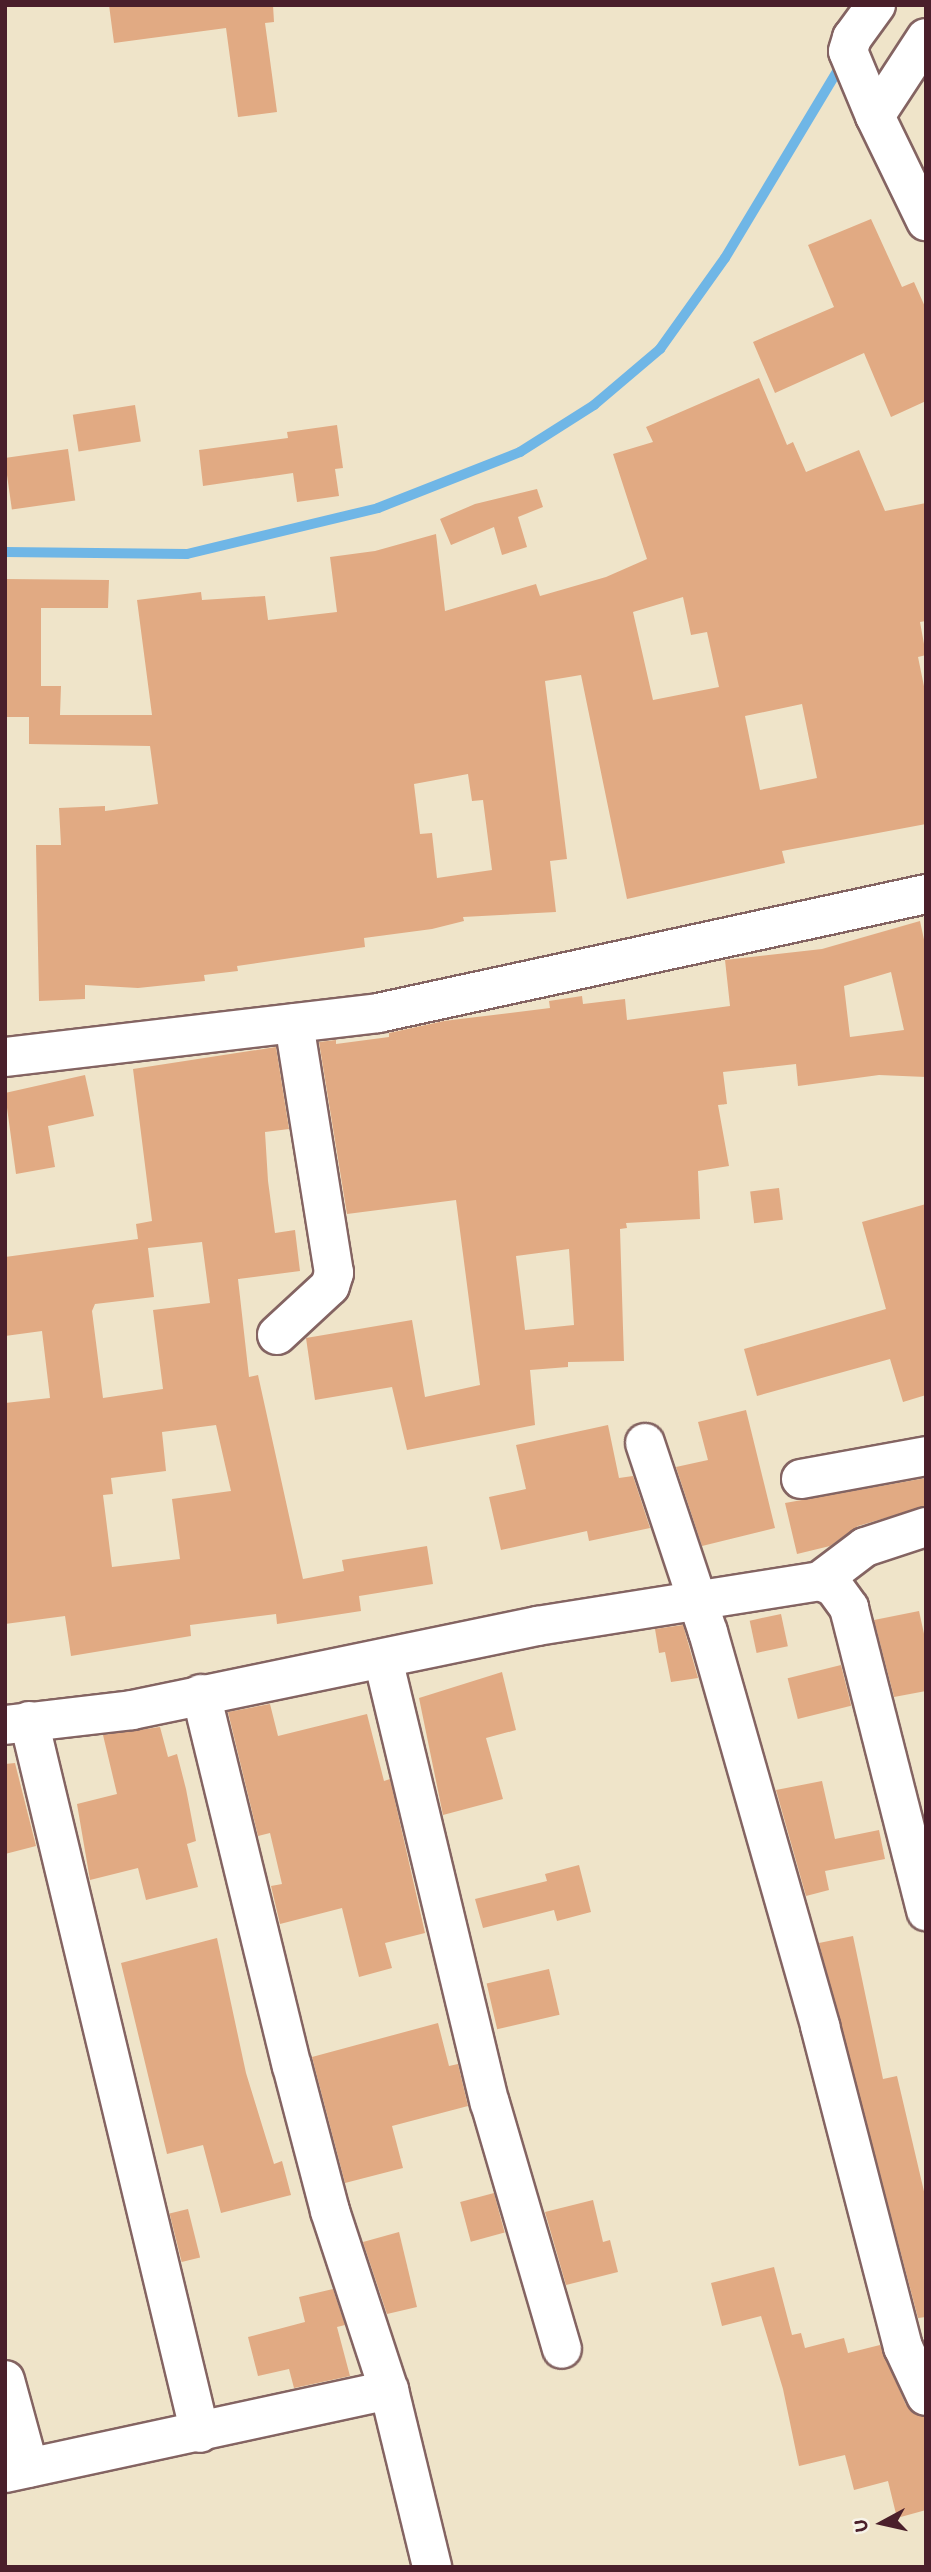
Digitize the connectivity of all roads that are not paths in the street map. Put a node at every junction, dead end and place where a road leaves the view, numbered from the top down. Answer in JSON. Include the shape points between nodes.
{"nodes":[{"id":1,"x":876,"y":5,"type":"edge"},
{"id":2,"x":926,"y":38,"type":"edge"},
{"id":3,"x":871,"y":109,"type":"junction"},
{"id":4,"x":926,"y":221,"type":"edge"},
{"id":5,"x":926,"y":894,"type":"edge"},
{"id":6,"x":294,"y":1023,"type":"junction"},
{"id":7,"x":5,"y":1057,"type":"edge"},
{"id":8,"x":277,"y":1335,"type":"dead end"},
{"id":9,"x":645,"y":1443,"type":"dead end"},
{"id":10,"x":926,"y":1456,"type":"edge"},
{"id":11,"x":801,"y":1479,"type":"dead end"},
{"id":12,"x":926,"y":1527,"type":"edge"},
{"id":13,"x":820,"y":1581,"type":"junction"},
{"id":14,"x":697,"y":1598,"type":"junction"},
{"id":15,"x":383,"y":1659,"type":"junction"},
{"id":16,"x":201,"y":1694,"type":"junction"},
{"id":17,"x":17,"y":1723,"type":"edge"},
{"id":18,"x":926,"y":1911,"type":"edge"},
{"id":19,"x":562,"y":2349,"type":"dead end"},
{"id":20,"x":5,"y":2380,"type":"edge"},
{"id":21,"x":389,"y":2390,"type":"junction"},
{"id":22,"x":926,"y":2396,"type":"edge"},
{"id":23,"x":200,"y":2433,"type":"junction"},
{"id":24,"x":17,"y":2471,"type":"edge"},
{"id":25,"x":432,"y":2567,"type":"edge"}],
"edges":[{"from":1,"to":3,"type":"street","via":[[852,38],[850,64]]},
{"from":2,"to":3,"type":"street"},
{"from":3,"to":4,"type":"street"},
{"from":5,"to":6,"type":"street","via":[[378,1013]]},
{"from":6,"to":7,"type":"street"},
{"from":6,"to":8,"type":"street","via":[[334,1273],[330,1286]]},
{"from":9,"to":14,"type":"street"},
{"from":10,"to":11,"type":"street"},
{"from":12,"to":13,"type":"street","via":[[865,1547]]},
{"from":13,"to":14,"type":"street"},
{"from":13,"to":18,"type":"street","via":[[834,1587],[849,1608]]},
{"from":14,"to":15,"type":"street"},
{"from":14,"to":22,"type":"street","via":[[820,2026],[903,2347]]},
{"from":15,"to":16,"type":"street"},
{"from":15,"to":19,"type":"street","via":[[490,2103]]},
{"from":16,"to":17,"type":"street","via":[[132,1710]]},
{"from":16,"to":21,"type":"street","via":[[327,2198]]},
{"from":17,"to":23,"type":"street"},
{"from":20,"to":24,"type":"street"},
{"from":21,"to":23,"type":"street"},
{"from":21,"to":25,"type":"street"},
{"from":23,"to":24,"type":"street"}]}
